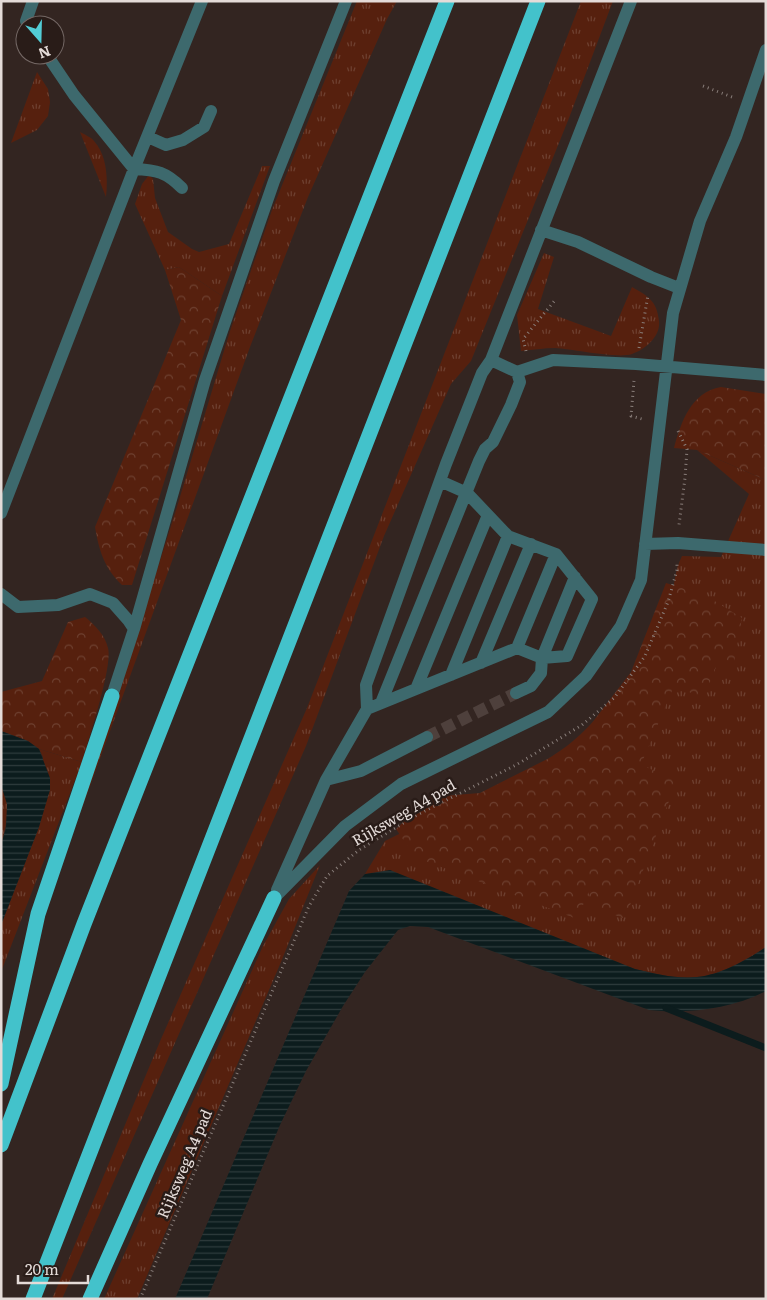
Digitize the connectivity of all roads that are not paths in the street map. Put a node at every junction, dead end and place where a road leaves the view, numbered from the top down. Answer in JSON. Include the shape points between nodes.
{"nodes":[{"id":1,"x":33,"y":1,"type":"edge"},
{"id":2,"x":202,"y":1,"type":"edge"},
{"id":3,"x":346,"y":1,"type":"edge"},
{"id":4,"x":446,"y":1,"type":"edge"},
{"id":5,"x":538,"y":1,"type":"edge"},
{"id":6,"x":630,"y":1,"type":"edge"},
{"id":7,"x":28,"y":15,"type":"edge"},
{"id":8,"x":766,"y":50,"type":"edge"},
{"id":9,"x":54,"y":65,"type":"edge"},
{"id":10,"x":211,"y":110,"type":"dead end"},
{"id":11,"x":148,"y":137,"type":"junction"},
{"id":12,"x":134,"y":169,"type":"junction"},
{"id":13,"x":182,"y":188,"type":"dead end"},
{"id":14,"x":542,"y":230,"type":"junction"},
{"id":15,"x":679,"y":288,"type":"junction"},
{"id":16,"x":491,"y":360,"type":"junction"},
{"id":17,"x":666,"y":367,"type":"junction"},
{"id":18,"x":523,"y":370,"type":"junction"},
{"id":19,"x":766,"y":376,"type":"edge"},
{"id":20,"x":440,"y":481,"type":"junction"},
{"id":21,"x":467,"y":493,"type":"junction"},
{"id":22,"x":1,"y":512,"type":"edge"},
{"id":23,"x":488,"y":515,"type":"junction"},
{"id":24,"x":508,"y":536,"type":"junction"},
{"id":25,"x":531,"y":544,"type":"junction"},
{"id":26,"x":645,"y":544,"type":"junction"},
{"id":27,"x":766,"y":550,"type":"edge"},
{"id":28,"x":556,"y":554,"type":"junction"},
{"id":29,"x":575,"y":577,"type":"junction"},
{"id":30,"x":1,"y":594,"type":"edge"},
{"id":31,"x":134,"y":629,"type":"junction"},
{"id":32,"x":517,"y":648,"type":"junction"},
{"id":33,"x":542,"y":658,"type":"junction"},
{"id":34,"x":481,"y":663,"type":"junction"},
{"id":35,"x":450,"y":675,"type":"junction"},
{"id":36,"x":416,"y":689,"type":"junction"},
{"id":37,"x":516,"y":693,"type":"tunnel mouth"},
{"id":38,"x":112,"y":696,"type":"joint"},
{"id":39,"x":381,"y":703,"type":"junction"},
{"id":40,"x":367,"y":709,"type":"junction"},
{"id":41,"x":426,"y":737,"type":"tunnel mouth"},
{"id":42,"x":326,"y":780,"type":"junction"},
{"id":43,"x":274,"y":898,"type":"junction"},
{"id":44,"x":1,"y":1084,"type":"edge"},
{"id":45,"x":1,"y":1145,"type":"edge"},
{"id":46,"x":33,"y":1299,"type":"edge"},
{"id":47,"x":90,"y":1299,"type":"edge"}],
"edges":[{"from":1,"to":7,"type":"lane"},
{"from":2,"to":11,"type":"lane"},
{"from":3,"to":31,"type":"lane","via":[[274,182],[205,380]]},
{"from":4,"to":45,"type":"highway","via":[[84,924]]},
{"from":5,"to":46,"type":"highway"},
{"from":6,"to":14,"type":"lane"},
{"from":8,"to":15,"type":"lane","via":[[736,137],[700,221]]},
{"from":9,"to":12,"type":"lane"},
{"from":10,"to":11,"type":"lane","via":[[204,127],[183,140],[166,145]]},
{"from":11,"to":12,"type":"lane"},
{"from":12,"to":13,"type":"lane","via":[[164,173]]},
{"from":12,"to":22,"type":"lane"},
{"from":14,"to":15,"type":"lane","via":[[578,242]]},
{"from":14,"to":16,"type":"lane"},
{"from":15,"to":17,"type":"lane"},
{"from":16,"to":18,"type":"lane"},
{"from":16,"to":20,"type":"lane","via":[[482,373]]},
{"from":17,"to":18,"type":"lane","via":[[553,360]]},
{"from":17,"to":19,"type":"lane"},
{"from":17,"to":26,"type":"lane"},
{"from":18,"to":21,"type":"lane","via":[[511,405],[493,442],[485,449]]},
{"from":20,"to":21,"type":"lane"},
{"from":20,"to":40,"type":"lane","via":[[366,685]]},
{"from":21,"to":23,"type":"lane"},
{"from":21,"to":39,"type":"lane"},
{"from":23,"to":24,"type":"lane"},
{"from":23,"to":36,"type":"lane"},
{"from":24,"to":25,"type":"lane"},
{"from":24,"to":35,"type":"lane"},
{"from":25,"to":28,"type":"lane"},
{"from":25,"to":34,"type":"lane"},
{"from":26,"to":27,"type":"lane","via":[[678,543]]},
{"from":26,"to":43,"type":"lane","via":[[641,580],[621,626],[586,676],[548,712],[401,784],[345,826]]},
{"from":28,"to":29,"type":"lane"},
{"from":28,"to":32,"type":"lane"},
{"from":29,"to":33,"type":"lane"},
{"from":29,"to":33,"type":"lane","via":[[592,599],[567,656]]},
{"from":30,"to":31,"type":"lane","via":[[18,607],[58,605],[90,594],[113,603]]},
{"from":31,"to":38,"type":"lane"},
{"from":32,"to":33,"type":"lane"},
{"from":32,"to":34,"type":"lane"},
{"from":33,"to":37,"type":"lane","via":[[541,673],[530,686]]},
{"from":34,"to":35,"type":"lane"},
{"from":35,"to":36,"type":"lane"},
{"from":36,"to":39,"type":"lane"},
{"from":38,"to":44,"type":"highway","via":[[38,914]]},
{"from":39,"to":40,"type":"lane"},
{"from":40,"to":42,"type":"lane"},
{"from":41,"to":42,"type":"lane","via":[[361,771]]},
{"from":42,"to":43,"type":"lane"},
{"from":43,"to":47,"type":"highway"}]}
